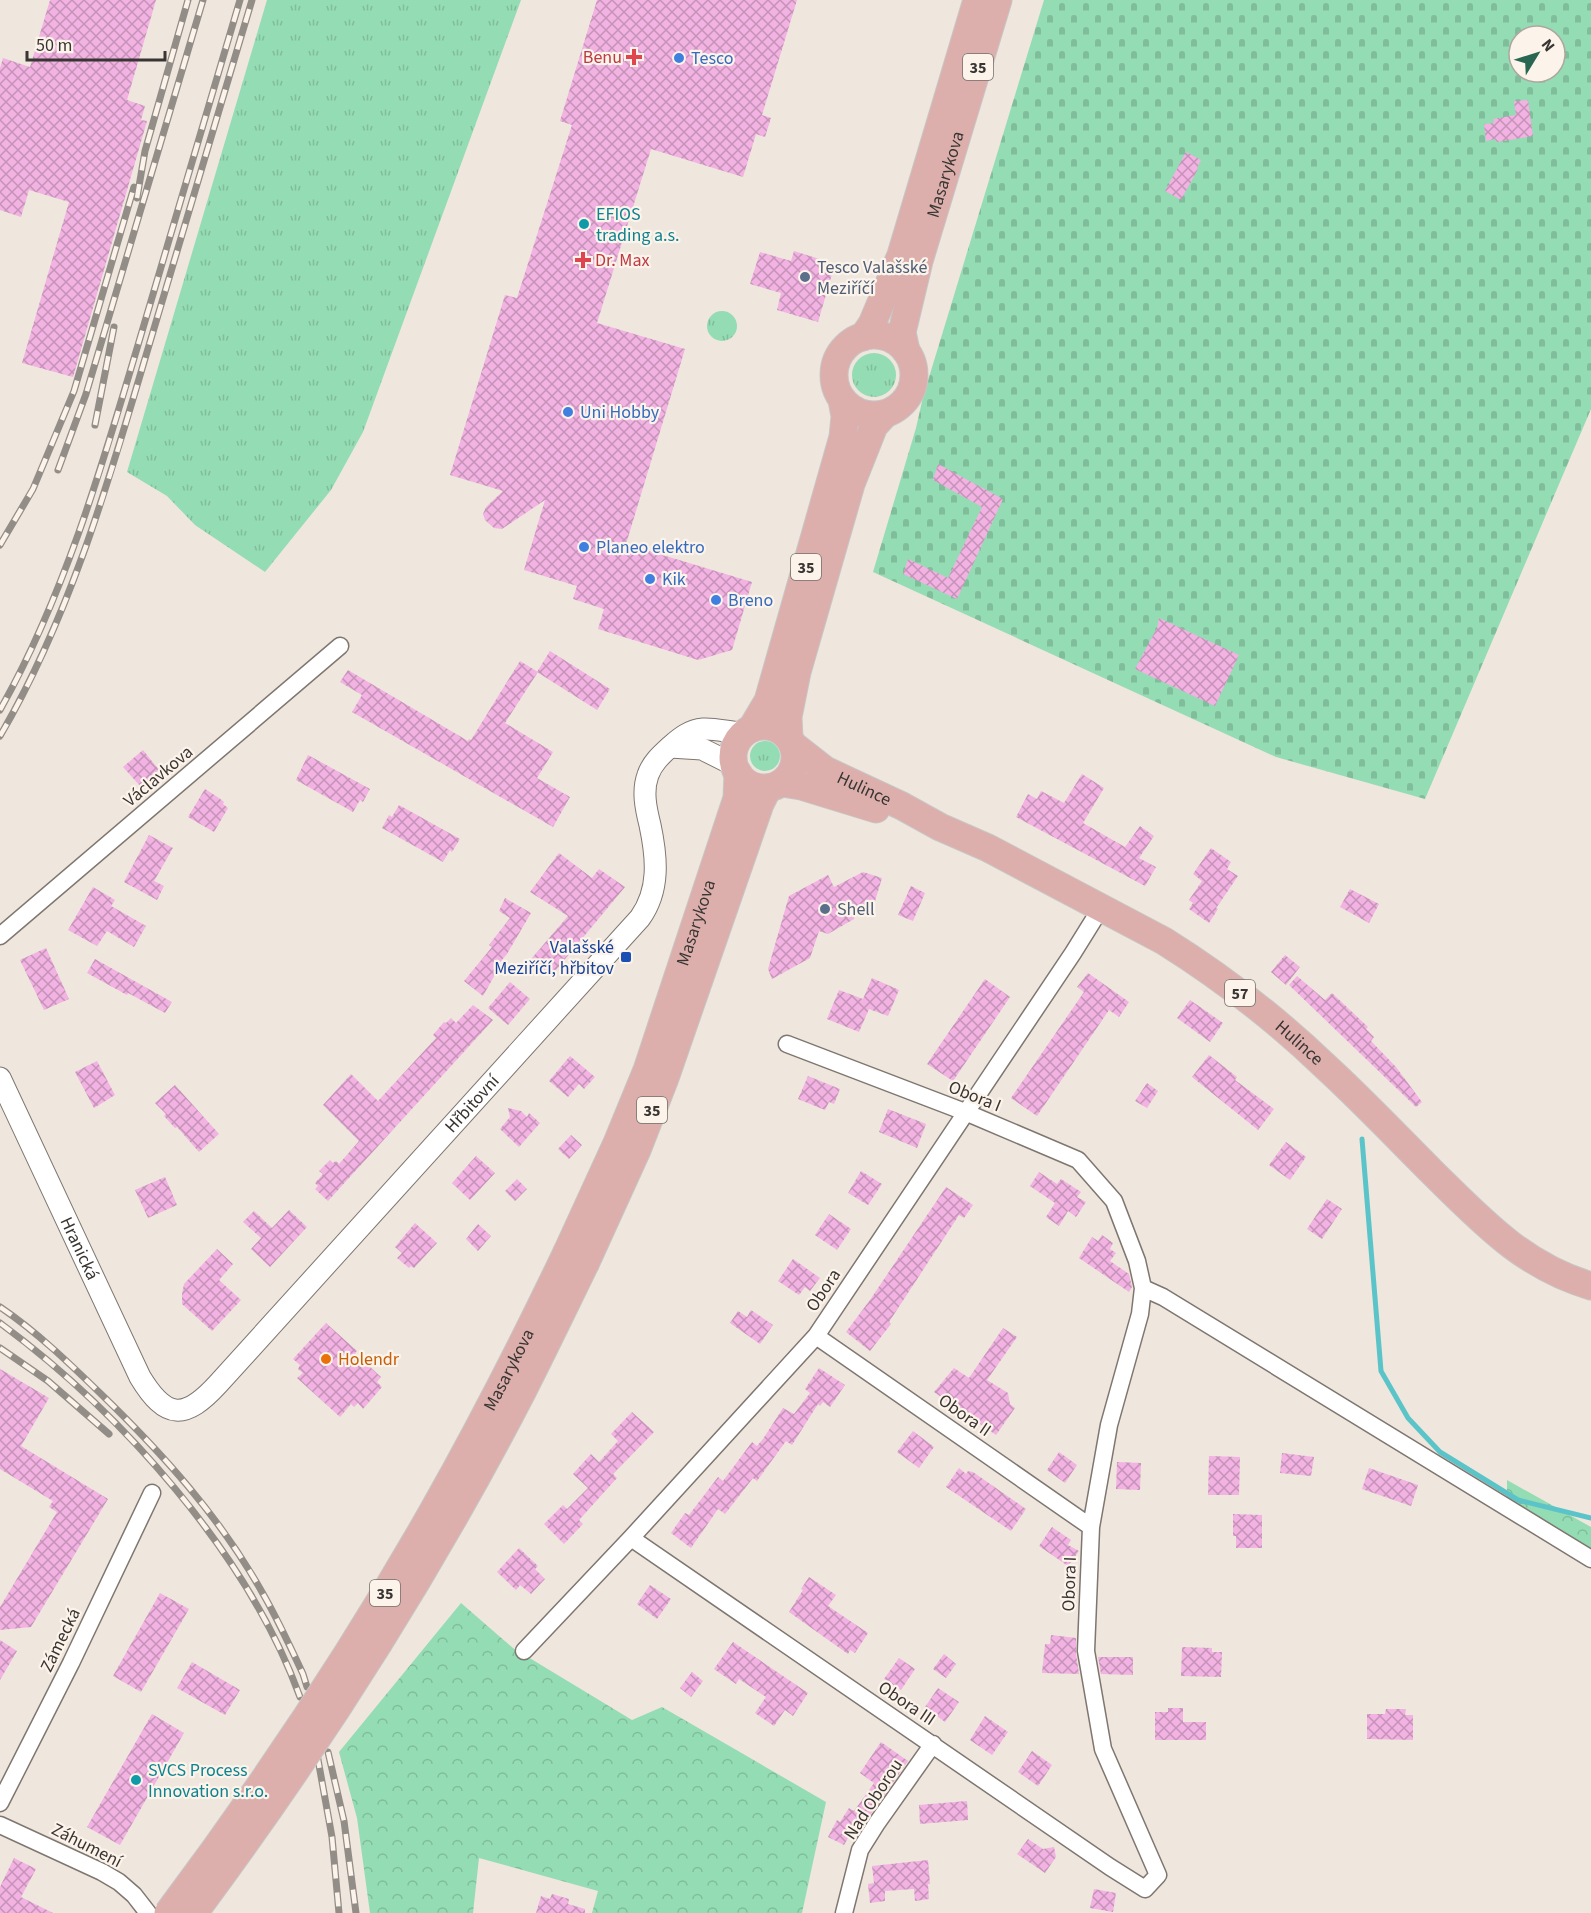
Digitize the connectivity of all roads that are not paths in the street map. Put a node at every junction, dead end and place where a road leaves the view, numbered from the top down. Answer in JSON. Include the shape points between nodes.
{"nodes":[{"id":1,"x":977,"y":0,"type":"edge"},
{"id":2,"x":998,"y":0,"type":"edge"},
{"id":3,"x":863,"y":337,"type":"junction"},
{"id":4,"x":906,"y":351,"type":"junction"},
{"id":5,"x":842,"y":400,"type":"junction"},
{"id":6,"x":885,"y":414,"type":"junction"},
{"id":7,"x":340,"y":646,"type":"dead end"},
{"id":8,"x":748,"y":731,"type":"junction"},
{"id":9,"x":791,"y":742,"type":"junction"},
{"id":10,"x":670,"y":747,"type":"junction"},
{"id":11,"x":736,"y":769,"type":"junction"},
{"id":12,"x":775,"y":785,"type":"junction"},
{"id":13,"x":940,"y":827,"type":"junction"},
{"id":14,"x":1101,"y":908,"type":"junction"},
{"id":15,"x":0,"y":936,"type":"edge"},
{"id":16,"x":787,"y":1044,"type":"dead end"},
{"id":17,"x":0,"y":1078,"type":"edge"},
{"id":18,"x":965,"y":1112,"type":"junction"},
{"id":19,"x":577,"y":1257,"type":"junction"},
{"id":20,"x":1591,"y":1286,"type":"edge"},
{"id":21,"x":1143,"y":1288,"type":"junction"},
{"id":22,"x":816,"y":1336,"type":"junction"},
{"id":23,"x":171,"y":1409,"type":"joint"},
{"id":24,"x":152,"y":1493,"type":"dead end"},
{"id":25,"x":1091,"y":1527,"type":"junction"},
{"id":26,"x":631,"y":1538,"type":"junction"},
{"id":27,"x":1591,"y":1559,"type":"edge"},
{"id":28,"x":524,"y":1651,"type":"dead end"},
{"id":29,"x":933,"y":1744,"type":"junction"},
{"id":30,"x":0,"y":1803,"type":"edge"},
{"id":31,"x":0,"y":1825,"type":"edge"},
{"id":32,"x":1158,"y":1875,"type":"joint"},
{"id":33,"x":148,"y":1913,"type":"edge"},
{"id":34,"x":168,"y":1913,"type":"edge"},
{"id":35,"x":194,"y":1913,"type":"edge"},
{"id":36,"x":844,"y":1913,"type":"edge"}],
"edges":[{"from":1,"to":3,"type":"main road","name":"Masarykova","number":"35","via":[[901,255],[873,324]]},
{"from":2,"to":4,"type":"main road","name":"Masarykova","number":"35","via":[[920,261],[902,332]]},
{"from":3,"to":4,"type":"main road","via":[[887,337]]},
{"from":3,"to":5,"type":"main road","name":"Masarykova","number":"35","via":[[849,344],[836,363],[835,386]]},
{"from":4,"to":6,"type":"main road","name":"Masarykova","number":"35","via":[[913,364],[912,388],[905,402]]},
{"from":5,"to":6,"type":"main road","via":[[862,414]]},
{"from":5,"to":8,"type":"main road","name":"Masarykova","number":"35","via":[[843,437],[768,701]]},
{"from":6,"to":9,"type":"main road","name":"Masarykova","number":"35","via":[[874,426],[851,484],[797,672],[788,717]]},
{"from":7,"to":15,"type":"street","name":"Václavkova"},
{"from":8,"to":9,"type":"main road","via":[[759,726],[776,728]]},
{"from":8,"to":10,"type":"street","name":"Hřbitovní","via":[[702,729]]},
{"from":8,"to":11,"type":"main road","number":"35","via":[[734,748]]},
{"from":9,"to":12,"type":"main road","number":"35","via":[[794,766]]},
{"from":9,"to":13,"type":"main road","name":"Hulince","number":"57","via":[[825,770]]},
{"from":10,"to":11,"type":"street","via":[[702,748]]},
{"from":10,"to":23,"type":"street","name":"Hřbitovní","via":[[654,764],[646,785],[656,876],[651,899],[640,918],[206,1396],[186,1409]]},
{"from":11,"to":12,"type":"main road","via":[[751,785]]},
{"from":11,"to":19,"type":"main road","name":"Masarykova","number":"35","via":[[737,798],[647,1070]]},
{"from":12,"to":13,"type":"main road","name":"Hulince","number":"57","via":[[801,786]]},
{"from":12,"to":19,"type":"main road","name":"Masarykova","number":"35","via":[[760,804],[637,1150]]},
{"from":13,"to":14,"type":"main road","name":"Hulince","number":"57"},
{"from":14,"to":18,"type":"street","name":"Obora"},
{"from":14,"to":20,"type":"main road","name":"Hulince","number":"57","via":[[1173,947],[1248,998],[1327,1068],[1489,1228],[1546,1269]]},
{"from":16,"to":18,"type":"street","name":"Obora I"},
{"from":17,"to":23,"type":"street","name":"Hranická","via":[[140,1377],[152,1396]]},
{"from":18,"to":21,"type":"street","name":"Obora I","via":[[1078,1160],[1114,1201],[1137,1260]]},
{"from":18,"to":22,"type":"street","name":"Obora"},
{"from":19,"to":34,"type":"main road","name":"Masarykova","number":"35","bridge":true,"via":[[369,1620],[279,1758]]},
{"from":19,"to":35,"type":"main road","name":"Masarykova","number":"35","bridge":true,"via":[[521,1393],[451,1521],[297,1769]]},
{"from":21,"to":25,"type":"street","name":"Obora I","via":[[1140,1314],[1109,1425]]},
{"from":21,"to":27,"type":"street"},
{"from":22,"to":25,"type":"street","name":"Obora II"},
{"from":22,"to":26,"type":"street","name":"Obora"},
{"from":24,"to":30,"type":"street","name":"Zámecká"},
{"from":25,"to":32,"type":"street","name":"Obora I","via":[[1086,1651],[1103,1749]]},
{"from":26,"to":28,"type":"street","name":"Obora"},
{"from":26,"to":29,"type":"street","name":"Obora III"},
{"from":29,"to":32,"type":"street","name":"Obora III","via":[[1145,1889]]},
{"from":29,"to":36,"type":"street","name":"Nad Oborou","via":[[860,1850]]},
{"from":31,"to":33,"type":"street","name":"Záhumení","via":[[119,1882]]}]}
